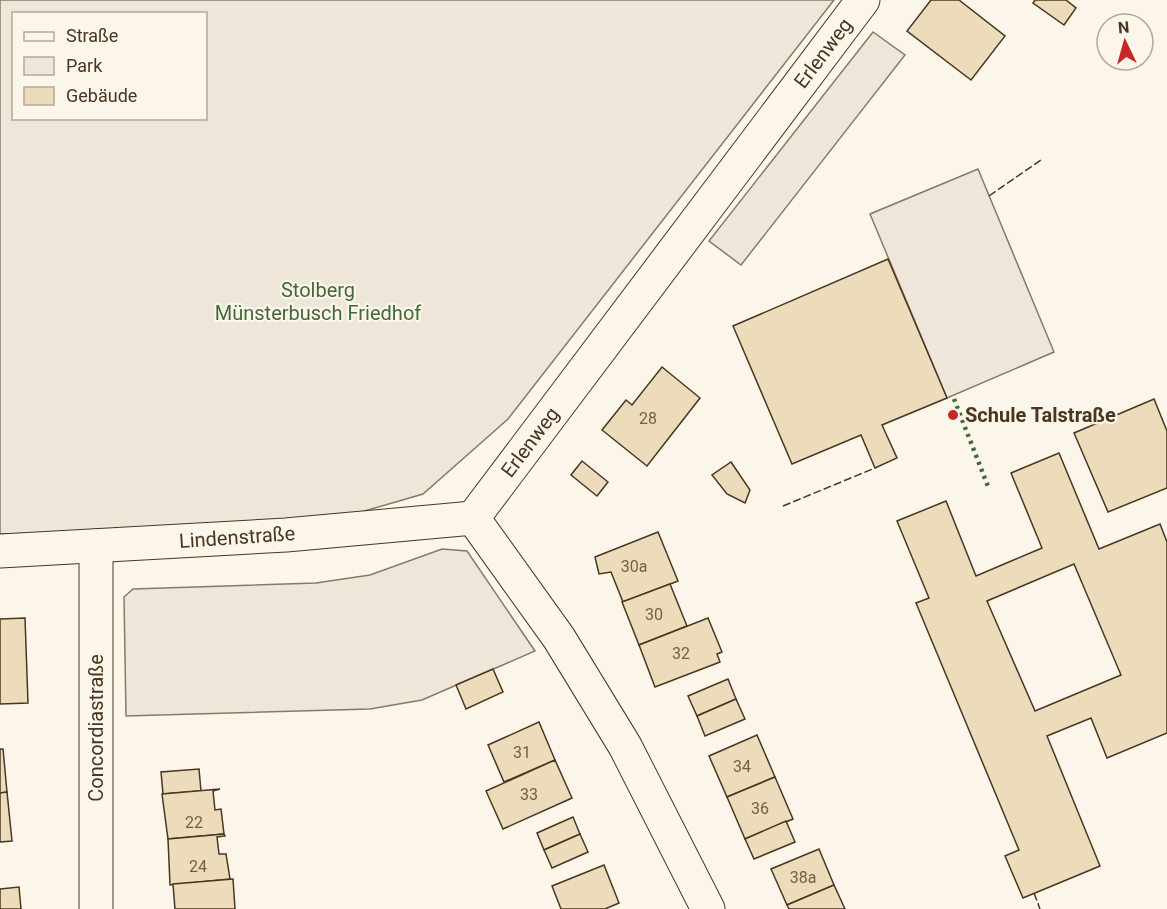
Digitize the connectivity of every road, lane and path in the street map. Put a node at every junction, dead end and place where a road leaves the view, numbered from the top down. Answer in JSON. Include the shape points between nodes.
{"nodes":[{"id":1,"x":863,"y":0,"type":"edge"},
{"id":2,"x":473,"y":518,"type":"junction"},
{"id":3,"x":96,"y":546,"type":"junction"},
{"id":4,"x":0,"y":551,"type":"edge"},
{"id":5,"x":96,"y":909,"type":"edge"},
{"id":6,"x":708,"y":909,"type":"edge"}],
"edges":[{"from":1,"to":2,"type":"street","name":"Erlenweg"},
{"from":2,"to":3,"type":"street","name":"Lindenstraße","via":[[286,535]]},
{"from":2,"to":6,"type":"street","via":[[559,638],[626,746]]},
{"from":3,"to":4,"type":"street","name":"Lindenstraße"},
{"from":3,"to":5,"type":"street","name":"Concordiastraße"}]}
